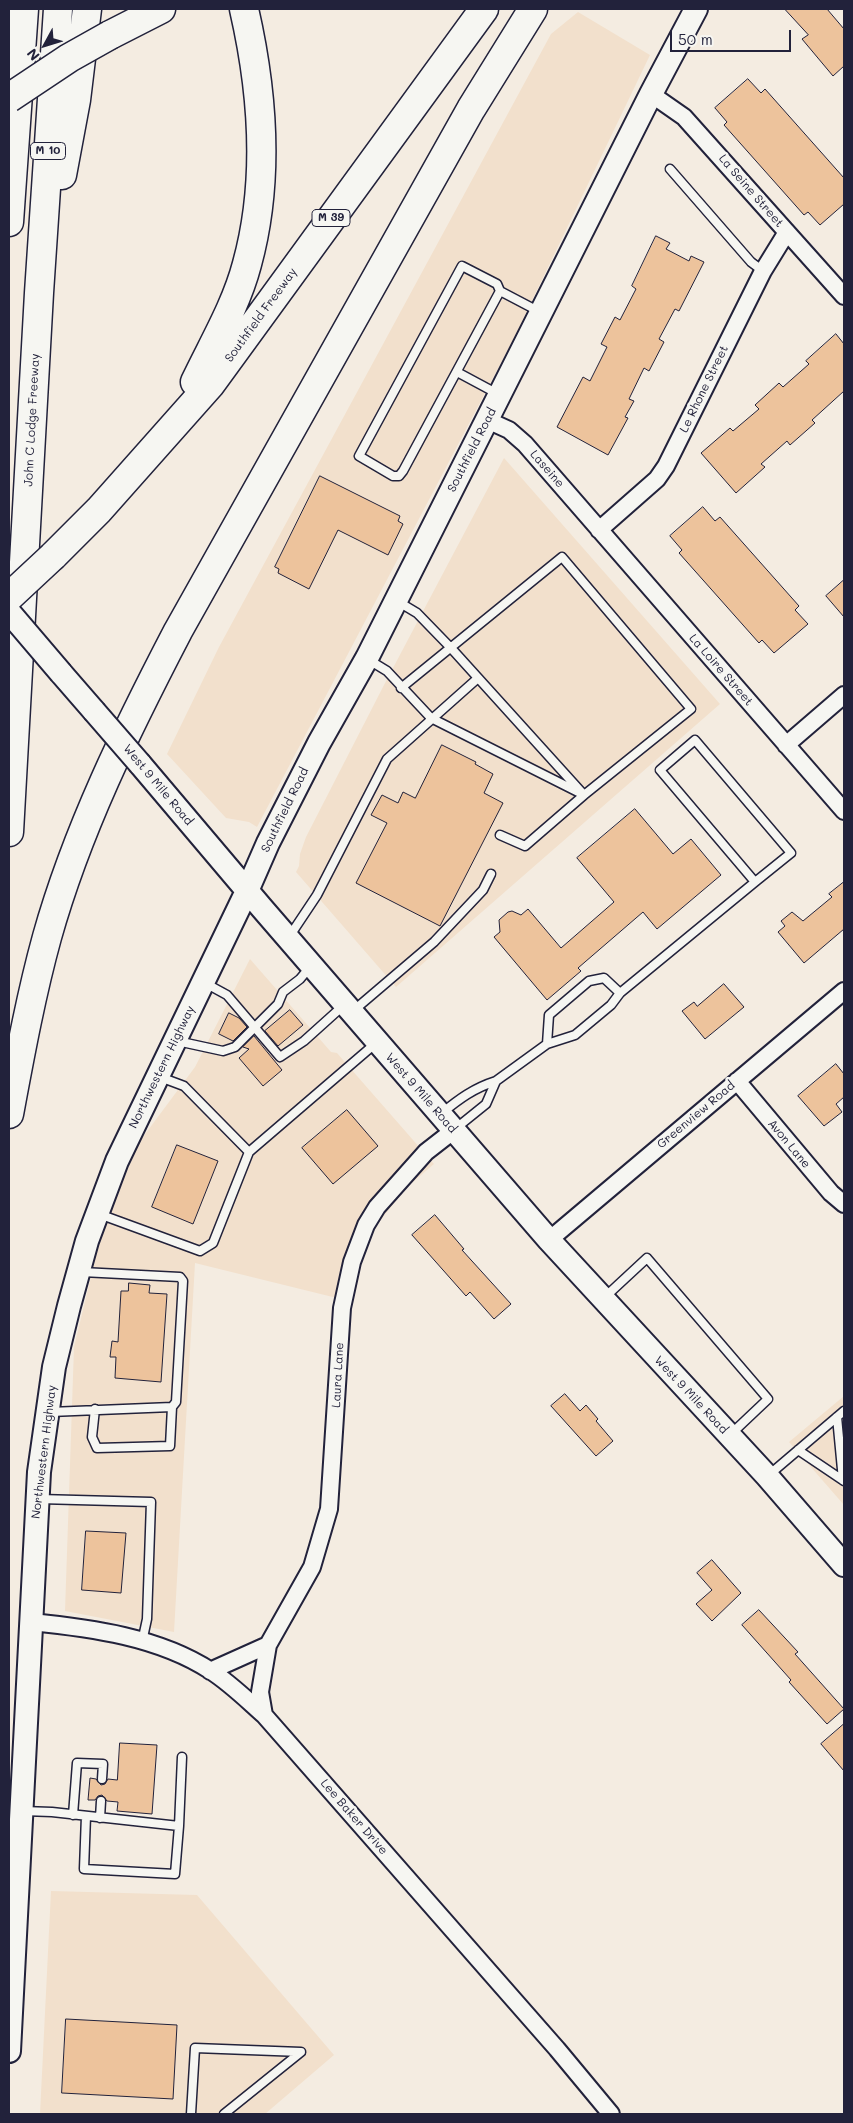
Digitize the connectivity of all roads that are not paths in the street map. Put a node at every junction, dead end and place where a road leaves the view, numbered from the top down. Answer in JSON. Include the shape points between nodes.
{"nodes":[{"id":1,"x":24,"y":9,"type":"edge"},
{"id":2,"x":58,"y":9,"type":"edge"},
{"id":3,"x":87,"y":9,"type":"edge"},
{"id":4,"x":162,"y":9,"type":"edge"},
{"id":5,"x":484,"y":9,"type":"edge"},
{"id":6,"x":533,"y":9,"type":"edge"},
{"id":7,"x":696,"y":9,"type":"edge"},
{"id":8,"x":245,"y":12,"type":"edge"},
{"id":9,"x":651,"y":94,"type":"junction"},
{"id":10,"x":9,"y":98,"type":"edge"},
{"id":11,"x":670,"y":169,"type":"dead end"},
{"id":12,"x":9,"y":222,"type":"edge"},
{"id":13,"x":787,"y":232,"type":"junction"},
{"id":14,"x":763,"y":271,"type":"junction"},
{"id":15,"x":500,"y":291,"type":"junction"},
{"id":16,"x":39,"y":293,"type":"junction"},
{"id":17,"x":844,"y":296,"type":"edge"},
{"id":18,"x":541,"y":312,"type":"junction"},
{"id":19,"x":457,"y":372,"type":"junction"},
{"id":20,"x":500,"y":395,"type":"junction"},
{"id":21,"x":487,"y":420,"type":"junction"},
{"id":22,"x":174,"y":424,"type":"junction"},
{"id":23,"x":599,"y":530,"type":"junction"},
{"id":24,"x":9,"y":597,"type":"edge"},
{"id":25,"x":395,"y":600,"type":"junction"},
{"id":26,"x":9,"y":612,"type":"edge"},
{"id":27,"x":451,"y":648,"type":"junction"},
{"id":28,"x":367,"y":658,"type":"junction"},
{"id":29,"x":478,"y":678,"type":"junction"},
{"id":30,"x":402,"y":688,"type":"junction"},
{"id":31,"x":844,"y":695,"type":"edge"},
{"id":32,"x":431,"y":718,"type":"junction"},
{"id":33,"x":786,"y":745,"type":"junction"},
{"id":34,"x":584,"y":795,"type":"junction"},
{"id":35,"x":844,"y":811,"type":"edge"},
{"id":36,"x":9,"y":832,"type":"edge"},
{"id":37,"x":500,"y":834,"type":"dead end"},
{"id":38,"x":491,"y":874,"type":"dead end"},
{"id":39,"x":755,"y":882,"type":"junction"},
{"id":40,"x":247,"y":891,"type":"junction"},
{"id":41,"x":288,"y":939,"type":"junction"},
{"id":42,"x":311,"y":965,"type":"junction"},
{"id":43,"x":203,"y":982,"type":"junction"},
{"id":44,"x":844,"y":991,"type":"edge"},
{"id":45,"x":620,"y":993,"type":"junction"},
{"id":46,"x":348,"y":1008,"type":"junction"},
{"id":47,"x":254,"y":1028,"type":"junction"},
{"id":48,"x":175,"y":1040,"type":"junction"},
{"id":49,"x":377,"y":1042,"type":"junction"},
{"id":50,"x":547,"y":1044,"type":"junction"},
{"id":51,"x":157,"y":1076,"type":"junction"},
{"id":52,"x":496,"y":1081,"type":"junction"},
{"id":53,"x":737,"y":1081,"type":"junction"},
{"id":54,"x":9,"y":1114,"type":"edge"},
{"id":55,"x":446,"y":1122,"type":"junction"},
{"id":56,"x":249,"y":1152,"type":"junction"},
{"id":57,"x":844,"y":1204,"type":"edge"},
{"id":58,"x":97,"y":1213,"type":"junction"},
{"id":59,"x":549,"y":1240,"type":"junction"},
{"id":60,"x":78,"y":1272,"type":"junction"},
{"id":61,"x":602,"y":1299,"type":"junction"},
{"id":62,"x":172,"y":1407,"type":"junction"},
{"id":63,"x":95,"y":1409,"type":"junction"},
{"id":64,"x":844,"y":1411,"type":"edge"},
{"id":65,"x":48,"y":1412,"type":"junction"},
{"id":66,"x":837,"y":1417,"type":"junction"},
{"id":67,"x":729,"y":1435,"type":"junction"},
{"id":68,"x":798,"y":1450,"type":"junction"},
{"id":69,"x":767,"y":1476,"type":"junction"},
{"id":70,"x":844,"y":1480,"type":"edge"},
{"id":71,"x":37,"y":1499,"type":"junction"},
{"id":72,"x":844,"y":1565,"type":"edge"},
{"id":73,"x":31,"y":1622,"type":"junction"},
{"id":74,"x":142,"y":1642,"type":"junction"},
{"id":75,"x":268,"y":1645,"type":"junction"},
{"id":76,"x":210,"y":1670,"type":"junction"},
{"id":77,"x":264,"y":1715,"type":"junction"},
{"id":78,"x":182,"y":1757,"type":"dead end"},
{"id":79,"x":102,"y":1779,"type":"dead end"},
{"id":80,"x":101,"y":1800,"type":"dead end"},
{"id":81,"x":21,"y":1811,"type":"junction"},
{"id":82,"x":73,"y":1814,"type":"junction"},
{"id":83,"x":86,"y":1816,"type":"junction"},
{"id":84,"x":100,"y":1818,"type":"junction"},
{"id":85,"x":178,"y":1826,"type":"junction"},
{"id":86,"x":9,"y":2051,"type":"edge"},
{"id":87,"x":191,"y":2114,"type":"edge"},
{"id":88,"x":224,"y":2114,"type":"edge"},
{"id":89,"x":611,"y":2114,"type":"edge"}],
"edges":[{"from":1,"to":12,"type":"highway","number":"M 10"},
{"from":2,"to":16,"type":"highway","name":"John C Lodge Freeway","number":"M 10"},
{"from":3,"to":16,"type":"highway","via":[[76,100]]},
{"from":4,"to":10,"type":"highway","bridge":true,"via":[[69,58]]},
{"from":5,"to":22,"type":"highway","name":"Southfield Freeway","number":"M 39","via":[[210,385]]},
{"from":6,"to":54,"type":"highway","via":[[471,109],[140,704],[98,795],[47,936],[25,1026]]},
{"from":7,"to":9,"type":"main road","name":"Southfield Road"},
{"from":8,"to":22,"type":"highway","via":[[261,111],[262,160],[256,213],[247,265],[218,339]]},
{"from":9,"to":13,"type":"street","name":"La Seine Street","via":[[684,117]]},
{"from":9,"to":18,"type":"main road","name":"Southfield Road"},
{"from":11,"to":14,"type":"lane","via":[[751,262]]},
{"from":13,"to":14,"type":"street","name":"Le Rhone Street"},
{"from":13,"to":17,"type":"street","name":"La Seine Street"},
{"from":14,"to":23,"type":"street","name":"Le Rhone Street","via":[[666,466],[657,479]]},
{"from":15,"to":18,"type":"lane"},
{"from":15,"to":19,"type":"lane"},
{"from":15,"to":19,"type":"lane","via":[[497,284],[462,266],[359,456],[399,476]]},
{"from":16,"to":36,"type":"highway","name":"John C Lodge Freeway","number":"M 10"},
{"from":18,"to":20,"type":"main road","name":"Southfield Road"},
{"from":19,"to":20,"type":"lane"},
{"from":20,"to":21,"type":"main road","name":"Southfield Road"},
{"from":21,"to":23,"type":"street","name":"Laseine","via":[[509,430],[526,444]]},
{"from":21,"to":25,"type":"main road","name":"Southfield Road"},
{"from":22,"to":24,"type":"highway","name":"Southfield Freeway","bridge":true,"via":[[99,510]]},
{"from":23,"to":33,"type":"street","name":"La Loire Street"},
{"from":25,"to":27,"type":"lane","via":[[417,613]]},
{"from":25,"to":28,"type":"main road","name":"Southfield Road"},
{"from":26,"to":40,"type":"main road","name":"West 9 Mile Road","bridge":true},
{"from":27,"to":29,"type":"lane"},
{"from":27,"to":30,"type":"lane"},
{"from":27,"to":34,"type":"lane","via":[[562,557],[691,709]]},
{"from":28,"to":30,"type":"lane","via":[[387,671]]},
{"from":28,"to":40,"type":"main road","name":"Southfield Road","via":[[319,743]]},
{"from":29,"to":32,"type":"lane"},
{"from":29,"to":34,"type":"lane"},
{"from":30,"to":32,"type":"lane"},
{"from":31,"to":33,"type":"street"},
{"from":32,"to":34,"type":"lane"},
{"from":32,"to":41,"type":"lane","via":[[387,759],[317,895]]},
{"from":33,"to":35,"type":"street","name":"La Loire Street"},
{"from":34,"to":37,"type":"lane","via":[[525,846]]},
{"from":38,"to":46,"type":"lane","via":[[483,890],[434,942]]},
{"from":39,"to":39,"type":"lane","via":[[660,770],[695,740],[791,853]]},
{"from":39,"to":45,"type":"lane"},
{"from":40,"to":41,"type":"main road","name":"West 9 Mile Road"},
{"from":40,"to":43,"type":"main road","name":"Northwestern Highway"},
{"from":41,"to":42,"type":"main road","name":"West 9 Mile Road"},
{"from":42,"to":46,"type":"main road","name":"West 9 Mile Road"},
{"from":42,"to":47,"type":"lane","via":[[283,992],[278,1004]]},
{"from":43,"to":47,"type":"lane","via":[[227,995],[250,1019]]},
{"from":43,"to":48,"type":"main road","name":"Northwestern Highway"},
{"from":44,"to":53,"type":"street","name":"Greenview Road"},
{"from":45,"to":50,"type":"lane","via":[[611,1005],[575,1035]]},
{"from":45,"to":50,"type":"lane","via":[[604,978],[589,981],[549,1016]]},
{"from":46,"to":47,"type":"lane","via":[[280,1056]]},
{"from":46,"to":49,"type":"main road","name":"West 9 Mile Road"},
{"from":47,"to":48,"type":"lane","via":[[235,1047],[223,1051]]},
{"from":48,"to":51,"type":"main road","name":"Northwestern Highway"},
{"from":49,"to":55,"type":"main road","name":"West 9 Mile Road"},
{"from":49,"to":56,"type":"lane"},
{"from":50,"to":52,"type":"lane"},
{"from":51,"to":56,"type":"lane","via":[[184,1086]]},
{"from":51,"to":58,"type":"main road","name":"Northwestern Highway","via":[[116,1161]]},
{"from":52,"to":55,"type":"lane","via":[[468,1092]]},
{"from":52,"to":55,"type":"lane","via":[[486,1104]]},
{"from":53,"to":57,"type":"street","name":"Avon Lane","via":[[831,1193]]},
{"from":53,"to":59,"type":"street","name":"Greenview Road"},
{"from":55,"to":59,"type":"main road","name":"West 9 Mile Road"},
{"from":55,"to":75,"type":"street","name":"Laura Lane","via":[[426,1152],[378,1207],[358,1242],[342,1308],[328,1509],[312,1567]]},
{"from":56,"to":58,"type":"lane","via":[[213,1242],[200,1251]]},
{"from":58,"to":60,"type":"main road","name":"Northwestern Highway"},
{"from":59,"to":61,"type":"main road","name":"West 9 Mile Road"},
{"from":60,"to":62,"type":"lane","via":[[180,1277],[183,1281],[176,1402]]},
{"from":60,"to":65,"type":"main road","name":"Northwestern Highway","via":[[54,1368]]},
{"from":61,"to":67,"type":"main road","name":"West 9 Mile Road"},
{"from":61,"to":67,"type":"lane","via":[[647,1258],[768,1399]]},
{"from":62,"to":63,"type":"lane"},
{"from":62,"to":63,"type":"lane","via":[[170,1446],[97,1448],[92,1437]]},
{"from":63,"to":65,"type":"lane"},
{"from":64,"to":66,"type":"lane"},
{"from":65,"to":71,"type":"main road","name":"Northwestern Highway"},
{"from":66,"to":68,"type":"lane"},
{"from":66,"to":70,"type":"lane"},
{"from":67,"to":69,"type":"main road","name":"West 9 Mile Road"},
{"from":68,"to":69,"type":"lane"},
{"from":68,"to":70,"type":"lane"},
{"from":69,"to":72,"type":"main road","name":"West 9 Mile Road"},
{"from":71,"to":73,"type":"main road","name":"Northwestern Highway"},
{"from":71,"to":74,"type":"lane","via":[[151,1502],[147,1619]]},
{"from":73,"to":74,"type":"street","name":"Lee Baker Drive"},
{"from":73,"to":81,"type":"main road","name":"Northwestern Highway"},
{"from":74,"to":76,"type":"street","name":"Lee Baker Drive"},
{"from":75,"to":76,"type":"street"},
{"from":75,"to":77,"type":"street","name":"Laura Lane","via":[[260,1692]]},
{"from":76,"to":77,"type":"street","name":"Lee Baker Drive"},
{"from":77,"to":89,"type":"street","name":"Lee Baker Drive"},
{"from":78,"to":85,"type":"lane"},
{"from":79,"to":82,"type":"lane","via":[[103,1764],[78,1763]]},
{"from":80,"to":84,"type":"lane"},
{"from":81,"to":82,"type":"lane"},
{"from":81,"to":86,"type":"main road","name":"Northwestern Highway"},
{"from":82,"to":83,"type":"lane"},
{"from":83,"to":84,"type":"lane"},
{"from":83,"to":85,"type":"lane","via":[[84,1869],[175,1874]]},
{"from":84,"to":85,"type":"lane"},
{"from":87,"to":88,"type":"lane","via":[[195,2048],[301,2052]]}]}
